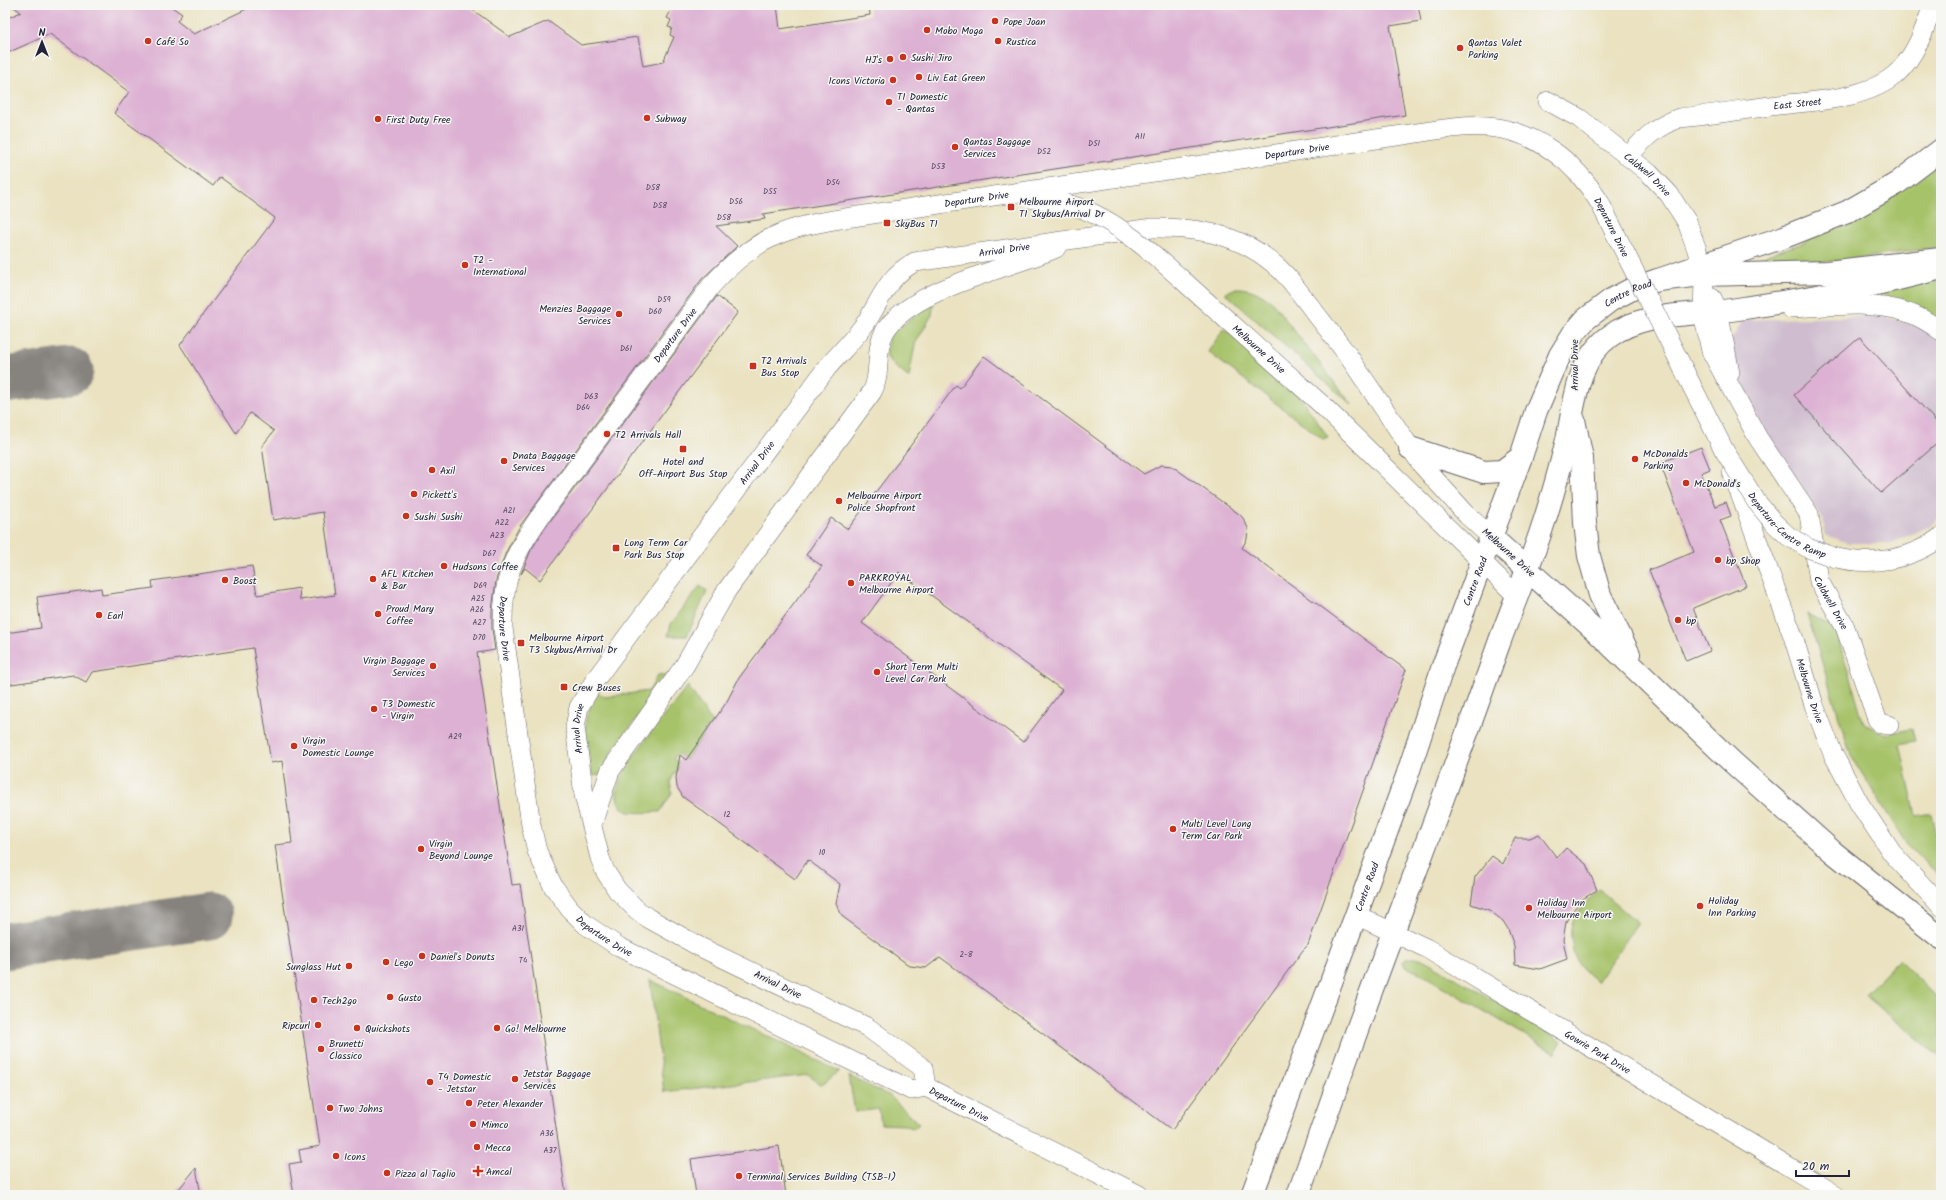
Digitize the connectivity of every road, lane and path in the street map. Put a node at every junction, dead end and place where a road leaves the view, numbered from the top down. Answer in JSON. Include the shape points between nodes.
{"nodes":[{"id":1,"x":1933,"y":5,"type":"edge"},
{"id":2,"x":1548,"y":101,"type":"dead end"},
{"id":3,"x":1941,"y":150,"type":"edge"},
{"id":4,"x":1629,"y":156,"type":"junction"},
{"id":5,"x":1001,"y":196,"type":"junction"},
{"id":6,"x":1077,"y":238,"type":"junction"},
{"id":7,"x":1262,"y":254,"type":"joint"},
{"id":8,"x":1941,"y":259,"type":"edge"},
{"id":9,"x":1941,"y":268,"type":"edge"},
{"id":10,"x":1703,"y":274,"type":"junction"},
{"id":11,"x":1717,"y":311,"type":"junction"},
{"id":12,"x":1941,"y":331,"type":"edge"},
{"id":13,"x":1573,"y":334,"type":"junction"},
{"id":14,"x":1573,"y":405,"type":"junction"},
{"id":15,"x":1410,"y":448,"type":"junction"},
{"id":16,"x":1724,"y":450,"type":"junction"},
{"id":17,"x":1521,"y":457,"type":"junction"},
{"id":18,"x":1492,"y":537,"type":"junction"},
{"id":19,"x":1941,"y":537,"type":"edge"},
{"id":20,"x":1482,"y":562,"type":"junction"},
{"id":21,"x":1527,"y":569,"type":"junction"},
{"id":22,"x":1517,"y":596,"type":"junction"},
{"id":23,"x":1636,"y":668,"type":"junction"},
{"id":24,"x":1890,"y":726,"type":"dead end"},
{"id":25,"x":592,"y":824,"type":"junction"},
{"id":26,"x":1941,"y":906,"type":"edge"},
{"id":27,"x":1356,"y":915,"type":"junction"},
{"id":28,"x":1394,"y":934,"type":"junction"},
{"id":29,"x":1941,"y":938,"type":"edge"},
{"id":30,"x":926,"y":1087,"type":"junction"},
{"id":31,"x":1139,"y":1195,"type":"edge"},
{"id":32,"x":1252,"y":1195,"type":"edge"},
{"id":33,"x":1298,"y":1195,"type":"edge"},
{"id":34,"x":1836,"y":1195,"type":"edge"}],
"edges":[{"from":1,"to":4,"type":"street","name":"East Street","via":[[1922,35],[1907,62],[1895,75],[1879,85],[1842,96],[1679,118],[1652,131]]},
{"from":2,"to":4,"type":"street","name":"Caldwell Drive","via":[[1579,118]]},
{"from":3,"to":10,"type":"main road","name":"Centre Road","via":[[1896,184],[1846,212]]},
{"from":4,"to":10,"type":"street","name":"Caldwell Drive","via":[[1660,184],[1680,210],[1692,234]]},
{"from":5,"to":16,"type":"street","name":"Departure Drive","bridge":true,"via":[[1459,128],[1489,127],[1529,138],[1549,148],[1570,164],[1593,191]]},
{"from":5,"to":20,"type":"street","name":"Melbourne Drive","bridge":true,"via":[[1078,207],[1102,218],[1135,240],[1322,404]]},
{"from":5,"to":30,"type":"street","name":"Departure Drive","bridge":true,"via":[[818,223],[770,237],[741,255],[711,286],[539,518],[513,562],[504,589],[503,628],[531,825],[542,864],[560,896],[586,925],[619,947],[911,1090]]},
{"from":6,"to":7,"type":"street","name":"Arrival Drive","via":[[1152,228],[1176,228],[1238,240]]},
{"from":6,"to":25,"type":"street","name":"Arrival Drive","via":[[1033,258],[1001,267],[939,292],[894,320],[880,342],[874,390],[727,590],[685,665],[610,771]]},
{"from":6,"to":25,"type":"street","name":"Arrival Drive","via":[[915,262],[895,275],[861,328],[826,369],[583,698],[577,712],[575,727],[584,795]]},
{"from":7,"to":15,"type":"street","name":"Melbourne Drive","via":[[1286,275],[1348,354]]},
{"from":8,"to":10,"type":"main road","via":[[1827,272]]},
{"from":9,"to":11,"type":"main road","via":[[1866,286]]},
{"from":10,"to":11,"type":"street","name":"Caldwell Drive"},
{"from":10,"to":13,"type":"main road","name":"Centre Road","via":[[1658,280],[1634,288],[1611,300],[1586,319]]},
{"from":11,"to":12,"type":"street","via":[[1880,306],[1915,315]]},
{"from":11,"to":14,"type":"main road","via":[[1638,321],[1613,334],[1592,355],[1582,375]]},
{"from":11,"to":24,"type":"street","name":"Caldwell Drive","via":[[1734,392],[1761,444],[1809,514],[1819,581],[1845,627],[1877,719],[1882,724]]},
{"from":13,"to":14,"type":"main road","name":"Arrival Drive"},
{"from":13,"to":17,"type":"main road","name":"Centre Road","via":[[1536,411]]},
{"from":14,"to":21,"type":"main road","via":[[1551,498]]},
{"from":14,"to":23,"type":"main road","name":"Melbourne Drive","via":[[1582,458],[1586,535],[1595,580],[1613,624]]},
{"from":15,"to":17,"type":"main road","via":[[1484,472],[1502,471]]},
{"from":15,"to":18,"type":"street","name":"Melbourne Drive","via":[[1422,466]]},
{"from":16,"to":19,"type":"street","name":"Departure-Centre Ramp","bridge":true,"via":[[1756,501],[1773,522],[1800,544],[1820,554],[1866,562],[1886,560],[1916,551]]},
{"from":16,"to":26,"type":"street","name":"Melbourne Drive","bridge":true,"via":[[1793,636],[1830,747],[1859,804],[1892,853]]},
{"from":17,"to":18,"type":"main road","name":"Centre Road"},
{"from":18,"to":20,"type":"main road","name":"Centre Road"},
{"from":18,"to":21,"type":"main road","name":"Melbourne Drive"},
{"from":20,"to":22,"type":"street","name":"Melbourne Drive"},
{"from":20,"to":27,"type":"main road","name":"Centre Road"},
{"from":21,"to":22,"type":"main road"},
{"from":21,"to":23,"type":"main road","name":"Melbourne Drive"},
{"from":22,"to":28,"type":"main road"},
{"from":23,"to":29,"type":"main road","name":"Melbourne Drive","via":[[1730,760],[1833,852]]},
{"from":25,"to":30,"type":"street","name":"Arrival Drive","via":[[605,871],[617,890],[637,910],[700,947],[867,1027],[923,1068]]},
{"from":27,"to":28,"type":"street","name":"Gowrie Park Drive"},
{"from":27,"to":32,"type":"main road","name":"Centre Road"},
{"from":28,"to":33,"type":"main road"},
{"from":28,"to":34,"type":"street","name":"Gowrie Park Drive","via":[[1426,948]]},
{"from":30,"to":31,"type":"street","name":"Departure Drive"}]}
